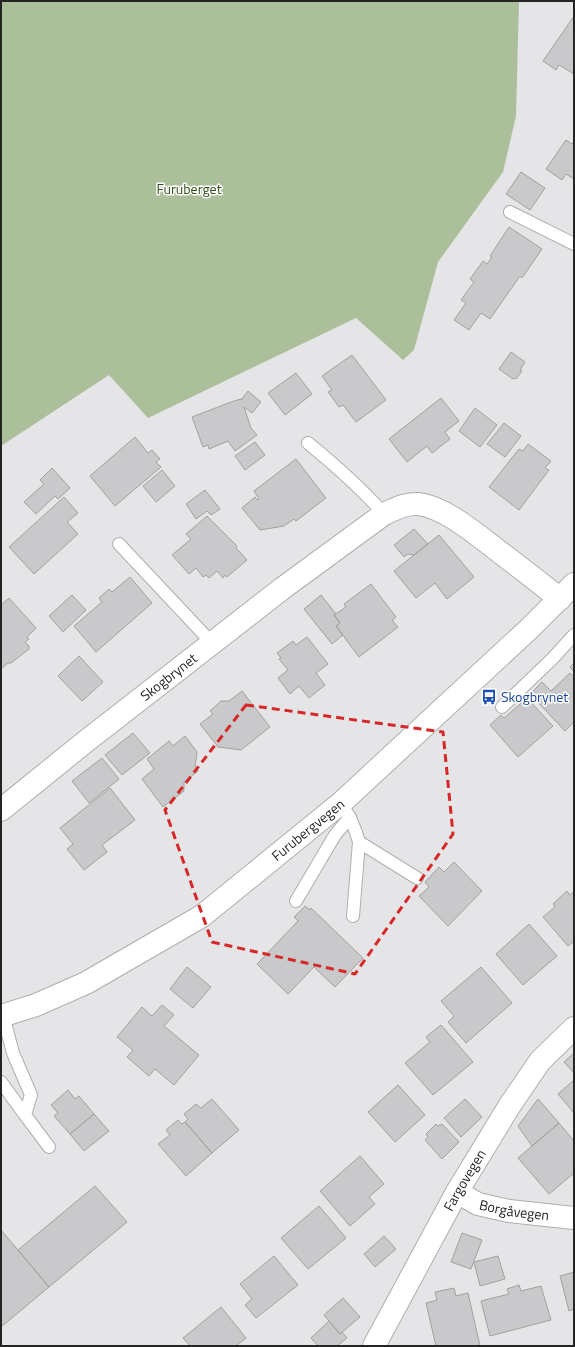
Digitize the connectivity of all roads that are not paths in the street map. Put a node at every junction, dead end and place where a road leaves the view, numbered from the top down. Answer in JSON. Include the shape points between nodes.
{"nodes":[{"id":1,"x":510,"y":212,"type":"dead end"},
{"id":2,"x":574,"y":244,"type":"edge"},
{"id":3,"x":308,"y":443,"type":"dead end"},
{"id":4,"x":384,"y":514,"type":"junction"},
{"id":5,"x":119,"y":544,"type":"dead end"},
{"id":6,"x":570,"y":588,"type":"edge"},
{"id":7,"x":574,"y":635,"type":"edge"},
{"id":8,"x":212,"y":643,"type":"junction"},
{"id":9,"x":502,"y":707,"type":"dead end"},
{"id":10,"x":1,"y":810,"type":"edge"},
{"id":11,"x":346,"y":810,"type":"junction"},
{"id":12,"x":359,"y":842,"type":"junction"},
{"id":13,"x":417,"y":878,"type":"dead end"},
{"id":14,"x":296,"y":901,"type":"dead end"},
{"id":15,"x":353,"y":916,"type":"dead end"},
{"id":16,"x":2,"y":1016,"type":"edge"},
{"id":17,"x":574,"y":1028,"type":"edge"},
{"id":18,"x":1,"y":1082,"type":"edge"},
{"id":19,"x":25,"y":1115,"type":"junction"},
{"id":20,"x":49,"y":1146,"type":"dead end"},
{"id":21,"x":457,"y":1192,"type":"junction"},
{"id":22,"x":574,"y":1218,"type":"edge"},
{"id":23,"x":374,"y":1346,"type":"edge"}],
"edges":[{"from":1,"to":2,"type":"lane"},
{"from":3,"to":4,"type":"lane","via":[[365,493]]},
{"from":4,"to":6,"type":"street","name":"Skogbrynet","via":[[401,506],[418,504],[439,511],[486,542]]},
{"from":4,"to":8,"type":"street","name":"Skogbrynet"},
{"from":5,"to":8,"type":"lane"},
{"from":6,"to":11,"type":"street","name":"Furubergvegen"},
{"from":7,"to":9,"type":"lane"},
{"from":8,"to":10,"type":"street","name":"Skogbrynet"},
{"from":11,"to":12,"type":"lane"},
{"from":11,"to":14,"type":"lane","via":[[335,835]]},
{"from":11,"to":16,"type":"street","name":"Furubergvegen","via":[[202,916],[86,983],[36,1005]]},
{"from":12,"to":13,"type":"lane"},
{"from":12,"to":15,"type":"lane"},
{"from":16,"to":19,"type":"lane","via":[[13,1053],[31,1095]]},
{"from":17,"to":21,"type":"street","name":"Fargovegen","via":[[540,1061]]},
{"from":18,"to":19,"type":"lane"},
{"from":19,"to":20,"type":"lane"},
{"from":21,"to":22,"type":"street","name":"Borgåvegen","via":[[478,1204],[509,1211]]},
{"from":21,"to":23,"type":"street","name":"Fargovegen"}]}
